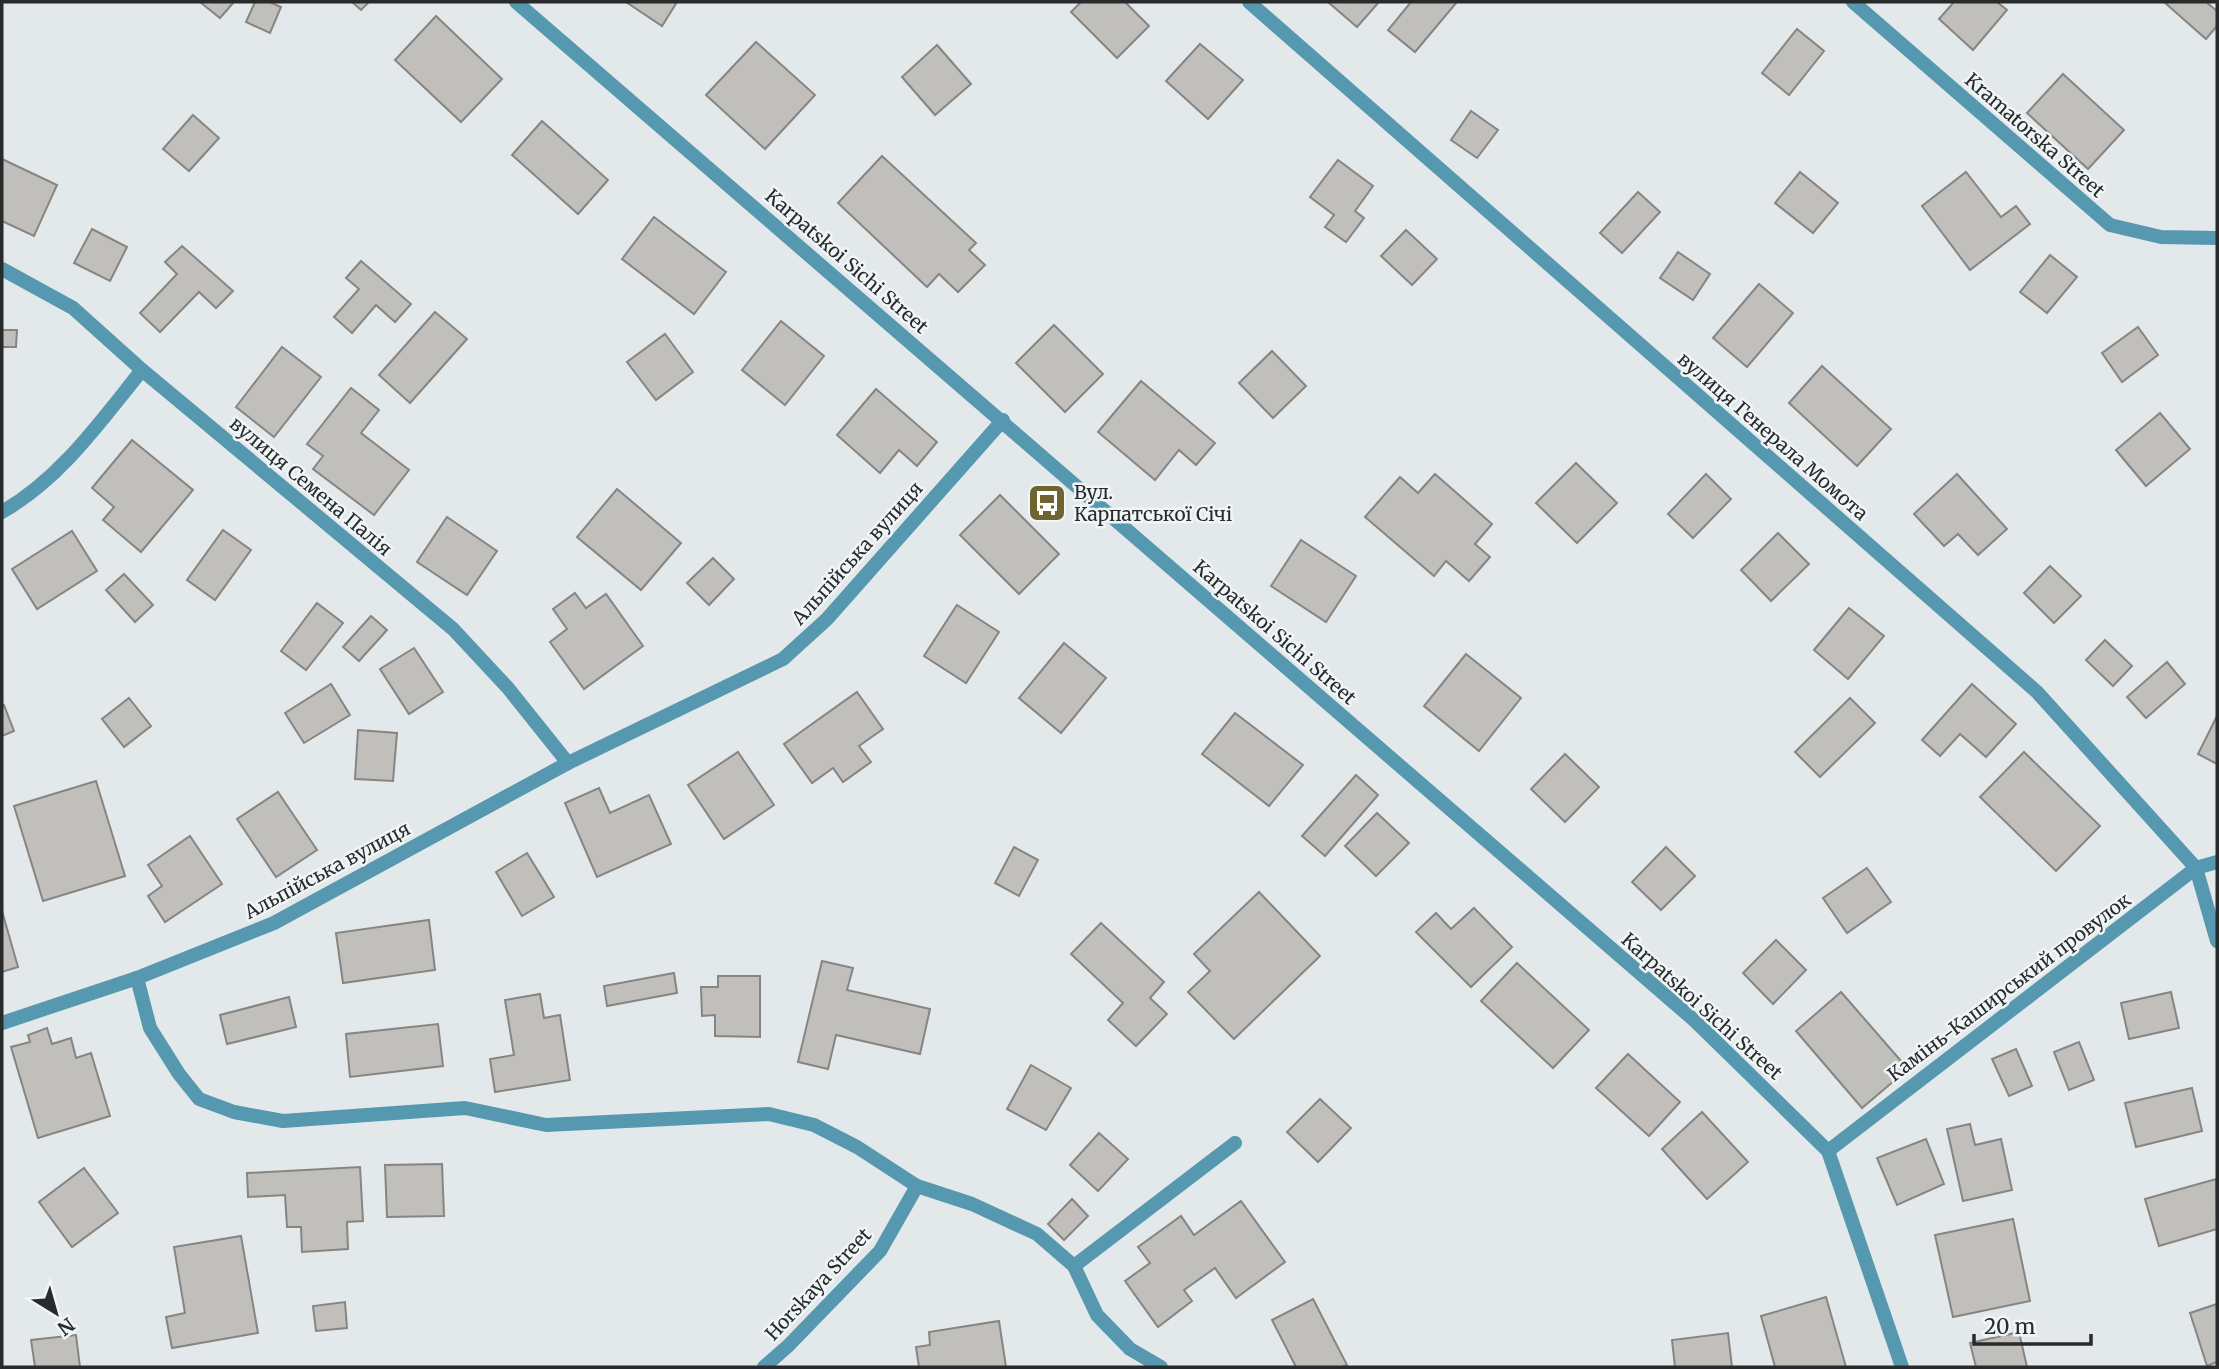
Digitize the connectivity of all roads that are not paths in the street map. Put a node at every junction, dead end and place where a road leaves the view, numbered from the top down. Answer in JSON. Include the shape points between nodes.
{"nodes":[{"id":1,"x":516,"y":2,"type":"edge"},
{"id":2,"x":1249,"y":2,"type":"edge"},
{"id":3,"x":1853,"y":2,"type":"edge"},
{"id":4,"x":2217,"y":238,"type":"edge"},
{"id":5,"x":2,"y":269,"type":"edge"},
{"id":6,"x":142,"y":370,"type":"junction"},
{"id":7,"x":1003,"y":420,"type":"junction"},
{"id":8,"x":2,"y":512,"type":"edge"},
{"id":9,"x":568,"y":763,"type":"junction"},
{"id":10,"x":2217,"y":862,"type":"edge"},
{"id":11,"x":2196,"y":868,"type":"junction"},
{"id":12,"x":2217,"y":941,"type":"edge"},
{"id":13,"x":137,"y":978,"type":"junction"},
{"id":14,"x":2,"y":1023,"type":"edge"},
{"id":15,"x":1235,"y":1143,"type":"dead end"},
{"id":16,"x":1828,"y":1150,"type":"junction"},
{"id":17,"x":917,"y":1186,"type":"junction"},
{"id":18,"x":1074,"y":1266,"type":"junction"},
{"id":19,"x":764,"y":1367,"type":"edge"},
{"id":20,"x":1161,"y":1367,"type":"edge"},
{"id":21,"x":1902,"y":1367,"type":"edge"}],
"edges":[{"from":1,"to":7,"type":"street","name":"Karpatskoi Sichi Street"},
{"from":2,"to":11,"type":"street","name":"вулиця Генерала Момота","via":[[2037,692]]},
{"from":3,"to":4,"type":"street","name":"Kramatorska Street","via":[[2110,225],[2161,237]]},
{"from":5,"to":6,"type":"street","name":"вулиця Семена Палія","via":[[73,308]]},
{"from":6,"to":8,"type":"street","via":[[77,452],[22,501]]},
{"from":6,"to":9,"type":"street","name":"вулиця Семена Палія","via":[[453,629]]},
{"from":7,"to":9,"type":"street","name":"Альпійська вулиця","via":[[827,620],[783,659]]},
{"from":7,"to":16,"type":"street","name":"Karpatskoi Sichi Street","via":[[1694,1020]]},
{"from":9,"to":13,"type":"street","name":"Альпійська вулиця","via":[[274,923]]},
{"from":10,"to":11,"type":"street","name":"Камінь-Каширський провулок"},
{"from":11,"to":12,"type":"street","name":"вулиця Генерала Момота"},
{"from":11,"to":16,"type":"street","name":"Камінь-Каширський провулок"},
{"from":13,"to":14,"type":"street","name":"Альпійська вулиця"},
{"from":13,"to":17,"type":"street","via":[[150,1028],[178,1074],[199,1098],[234,1112],[283,1121],[465,1108],[546,1125],[769,1114],[814,1125]]},
{"from":15,"to":18,"type":"street"},
{"from":16,"to":21,"type":"street","name":"Karpatskoi Sichi Street"},
{"from":17,"to":18,"type":"street","via":[[972,1204],[1037,1234]]},
{"from":17,"to":19,"type":"street","name":"Horskaya Street","via":[[880,1251]]},
{"from":18,"to":20,"type":"street","via":[[1097,1315],[1130,1349]]}]}
